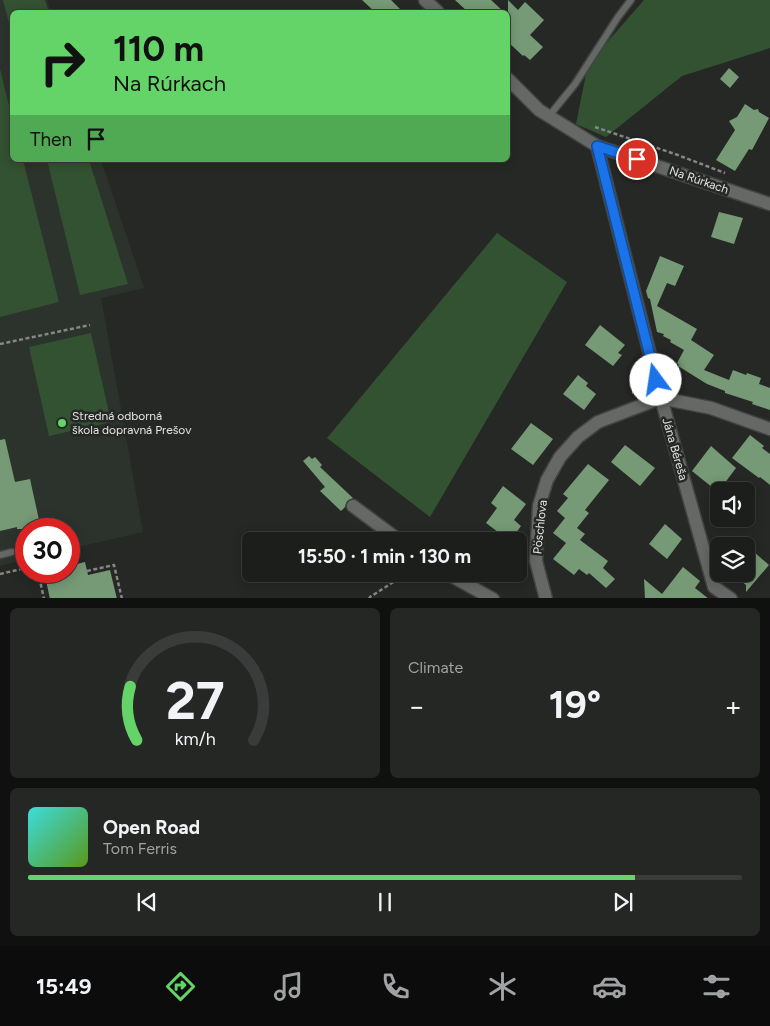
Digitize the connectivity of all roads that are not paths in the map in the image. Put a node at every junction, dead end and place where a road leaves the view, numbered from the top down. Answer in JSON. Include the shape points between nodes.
{"nodes":[{"id":1,"x":425,"y":0,"type":"edge"},
{"id":2,"x":631,"y":0,"type":"edge"},
{"id":3,"x":436,"y":10,"type":"edge"},
{"id":4,"x":510,"y":81,"type":"edge"},
{"id":5,"x":549,"y":116,"type":"junction"},
{"id":6,"x":597,"y":146,"type":"junction"},
{"id":7,"x":770,"y":204,"type":"edge"},
{"id":8,"x":661,"y":398,"type":"junction"},
{"id":9,"x":770,"y":429,"type":"edge"},
{"id":10,"x":354,"y":506,"type":"dead end"},
{"id":11,"x":388,"y":532,"type":"edge"},
{"id":12,"x":12,"y":552,"type":"dead end"},
{"id":13,"x":0,"y":555,"type":"edge"},
{"id":14,"x":463,"y":582,"type":"edge"},
{"id":15,"x":493,"y":598,"type":"edge"},
{"id":16,"x":546,"y":598,"type":"edge"},
{"id":17,"x":731,"y":598,"type":"edge"}],
"edges":[{"from":1,"to":3,"type":"street"},
{"from":2,"to":5,"type":"lane","via":[[575,84]]},
{"from":4,"to":5,"type":"street","name":"Na Rúrkach"},
{"from":5,"to":6,"type":"street","name":"Na Rúrkach"},
{"from":6,"to":7,"type":"street","name":"Na Rúrkach"},
{"from":6,"to":8,"type":"street","name":"Jána Béreša"},
{"from":8,"to":9,"type":"street","via":[[711,408]]},
{"from":8,"to":16,"type":"street","name":"Pöschlova","via":[[598,422],[578,437],[560,457],[539,506],[536,561]]},
{"from":8,"to":17,"type":"street","name":"Jána Béreša","via":[[714,587]]},
{"from":10,"to":11,"type":"street"},
{"from":12,"to":13,"type":"lane"},
{"from":14,"to":15,"type":"street"}]}
